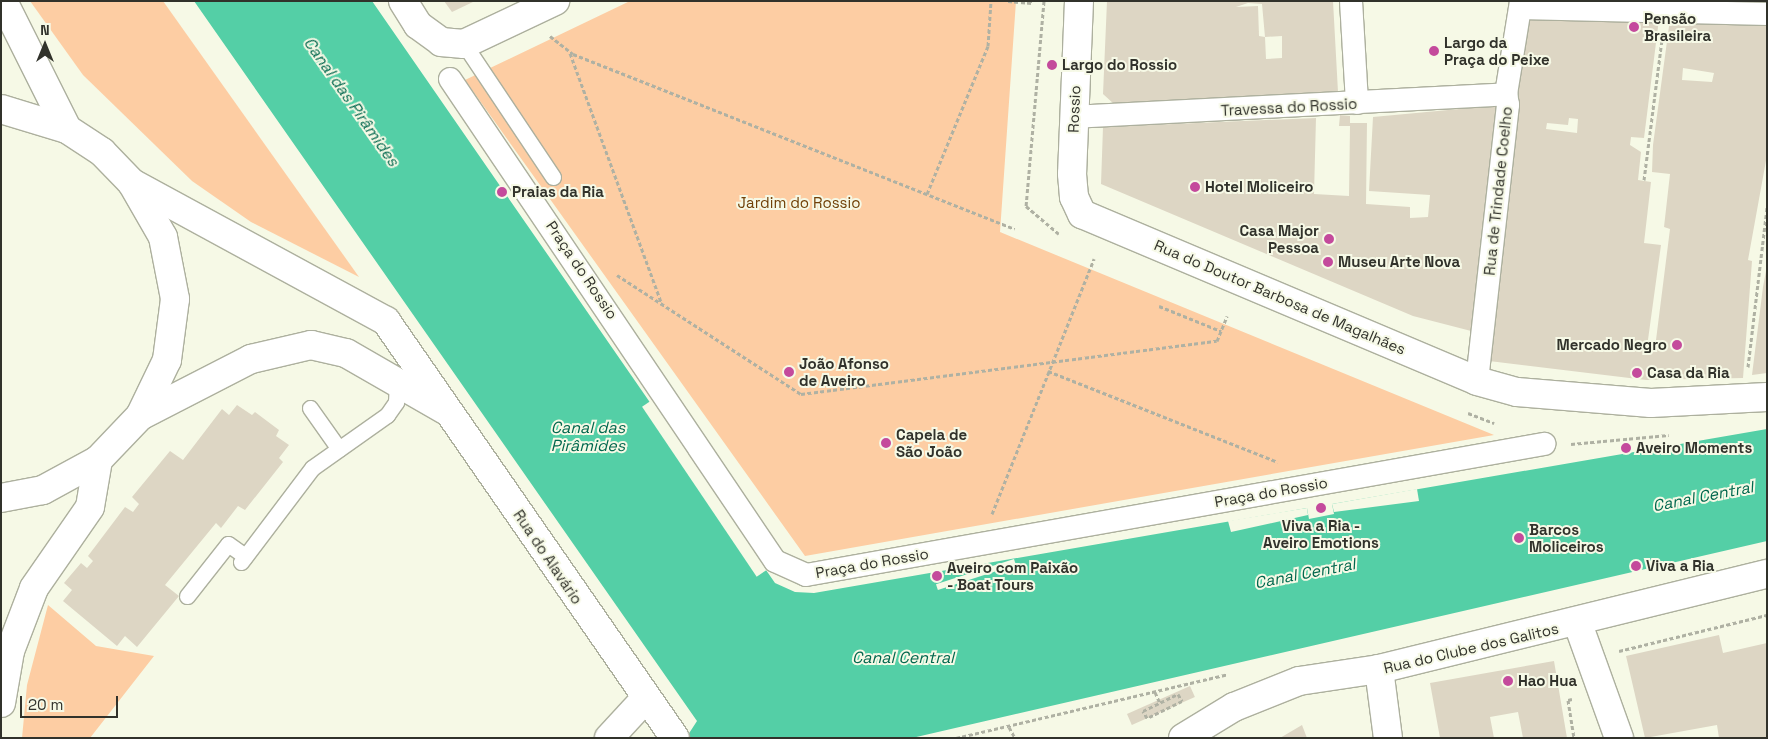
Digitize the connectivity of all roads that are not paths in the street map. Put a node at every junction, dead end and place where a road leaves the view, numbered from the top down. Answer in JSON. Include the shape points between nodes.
{"nodes":[{"id":1,"x":3,"y":1,"type":"edge"},
{"id":2,"x":403,"y":1,"type":"edge"},
{"id":3,"x":555,"y":1,"type":"edge"},
{"id":4,"x":1079,"y":1,"type":"edge"},
{"id":5,"x":1350,"y":1,"type":"edge"},
{"id":6,"x":1521,"y":5,"type":"edge"},
{"id":7,"x":1767,"y":14,"type":"edge"},
{"id":8,"x":464,"y":44,"type":"junction"},
{"id":9,"x":450,"y":79,"type":"dead end"},
{"id":10,"x":1506,"y":94,"type":"junction"},
{"id":11,"x":1357,"y":103,"type":"junction"},
{"id":12,"x":1,"y":109,"type":"edge"},
{"id":13,"x":1073,"y":117,"type":"junction"},
{"id":14,"x":67,"y":129,"type":"junction"},
{"id":15,"x":553,"y":178,"type":"dead end"},
{"id":16,"x":132,"y":183,"type":"junction"},
{"id":17,"x":1082,"y":214,"type":"joint"},
{"id":18,"x":1477,"y":381,"type":"junction"},
{"id":19,"x":397,"y":382,"type":"junction"},
{"id":20,"x":1767,"y":397,"type":"edge"},
{"id":21,"x":310,"y":408,"type":"dead end"},
{"id":22,"x":452,"y":415,"type":"junction"},
{"id":23,"x":140,"y":416,"type":"junction"},
{"id":24,"x":1544,"y":444,"type":"dead end"},
{"id":25,"x":339,"y":449,"type":"junction"},
{"id":26,"x":98,"y":460,"type":"junction"},
{"id":27,"x":1,"y":498,"type":"edge"},
{"id":28,"x":1767,"y":574,"type":"edge"},
{"id":29,"x":187,"y":596,"type":"dead end"},
{"id":30,"x":1578,"y":624,"type":"junction"},
{"id":31,"x":1379,"y":669,"type":"junction"},
{"id":32,"x":645,"y":699,"type":"junction"},
{"id":33,"x":1,"y":704,"type":"edge"},
{"id":34,"x":609,"y":738,"type":"edge"},
{"id":35,"x":675,"y":738,"type":"edge"},
{"id":36,"x":1183,"y":738,"type":"edge"},
{"id":37,"x":1388,"y":738,"type":"edge"},
{"id":38,"x":1619,"y":738,"type":"edge"}],
"edges":[{"from":1,"to":14,"type":"main road"},
{"from":2,"to":8,"type":"main road","via":[[418,25],[441,42]]},
{"from":3,"to":8,"type":"main road"},
{"from":4,"to":13,"type":"main road","name":"Rossio"},
{"from":5,"to":11,"type":"street"},
{"from":6,"to":7,"type":"street"},
{"from":6,"to":10,"type":"street","name":"Rua de Trindade Coelho"},
{"from":8,"to":15,"type":"lane"},
{"from":9,"to":24,"type":"street","name":"Praça do Rossio","via":[[775,560],[806,574]]},
{"from":10,"to":11,"type":"street","name":"Travessa do Rossio"},
{"from":10,"to":18,"type":"street","name":"Rua de Trindade Coelho","via":[[1508,105]]},
{"from":11,"to":13,"type":"street","name":"Travessa do Rossio"},
{"from":12,"to":14,"type":"main road"},
{"from":13,"to":17,"type":"main road","name":"Rossio","via":[[1074,197]]},
{"from":14,"to":16,"type":"main road","via":[[102,152]]},
{"from":16,"to":22,"type":"main road","name":"Rua do Alavário","via":[[386,321]]},
{"from":16,"to":23,"type":"main road","via":[[163,237],[174,298],[167,360]]},
{"from":17,"to":18,"type":"main road","name":"Rua do Doutor Barbosa de Magalhães"},
{"from":18,"to":20,"type":"main road","name":"Rua do Doutor Barbosa de Magalhães","via":[[1517,392],[1651,404]]},
{"from":19,"to":22,"type":"main road"},
{"from":19,"to":23,"type":"main road","via":[[335,348],[290,347],[251,359]]},
{"from":19,"to":25,"type":"lane","via":[[396,402],[387,415]]},
{"from":21,"to":25,"type":"lane"},
{"from":22,"to":32,"type":"main road","name":"Rua do Alavário"},
{"from":23,"to":26,"type":"main road"},
{"from":25,"to":29,"type":"lane","via":[[312,468],[243,559],[228,544]]},
{"from":26,"to":27,"type":"main road","via":[[43,490]]},
{"from":26,"to":33,"type":"main road","via":[[90,507],[34,588],[10,652]]},
{"from":28,"to":30,"type":"main road","name":"Rua do Clube dos Galitos"},
{"from":30,"to":31,"type":"main road","name":"Rua do Clube dos Galitos"},
{"from":30,"to":38,"type":"main road"},
{"from":31,"to":36,"type":"main road","name":"Rua do Clube dos Galitos","via":[[1299,680],[1264,692]]},
{"from":31,"to":37,"type":"main road"},
{"from":32,"to":34,"type":"main road"},
{"from":32,"to":35,"type":"main road","name":"Rua do Alavário"}]}
